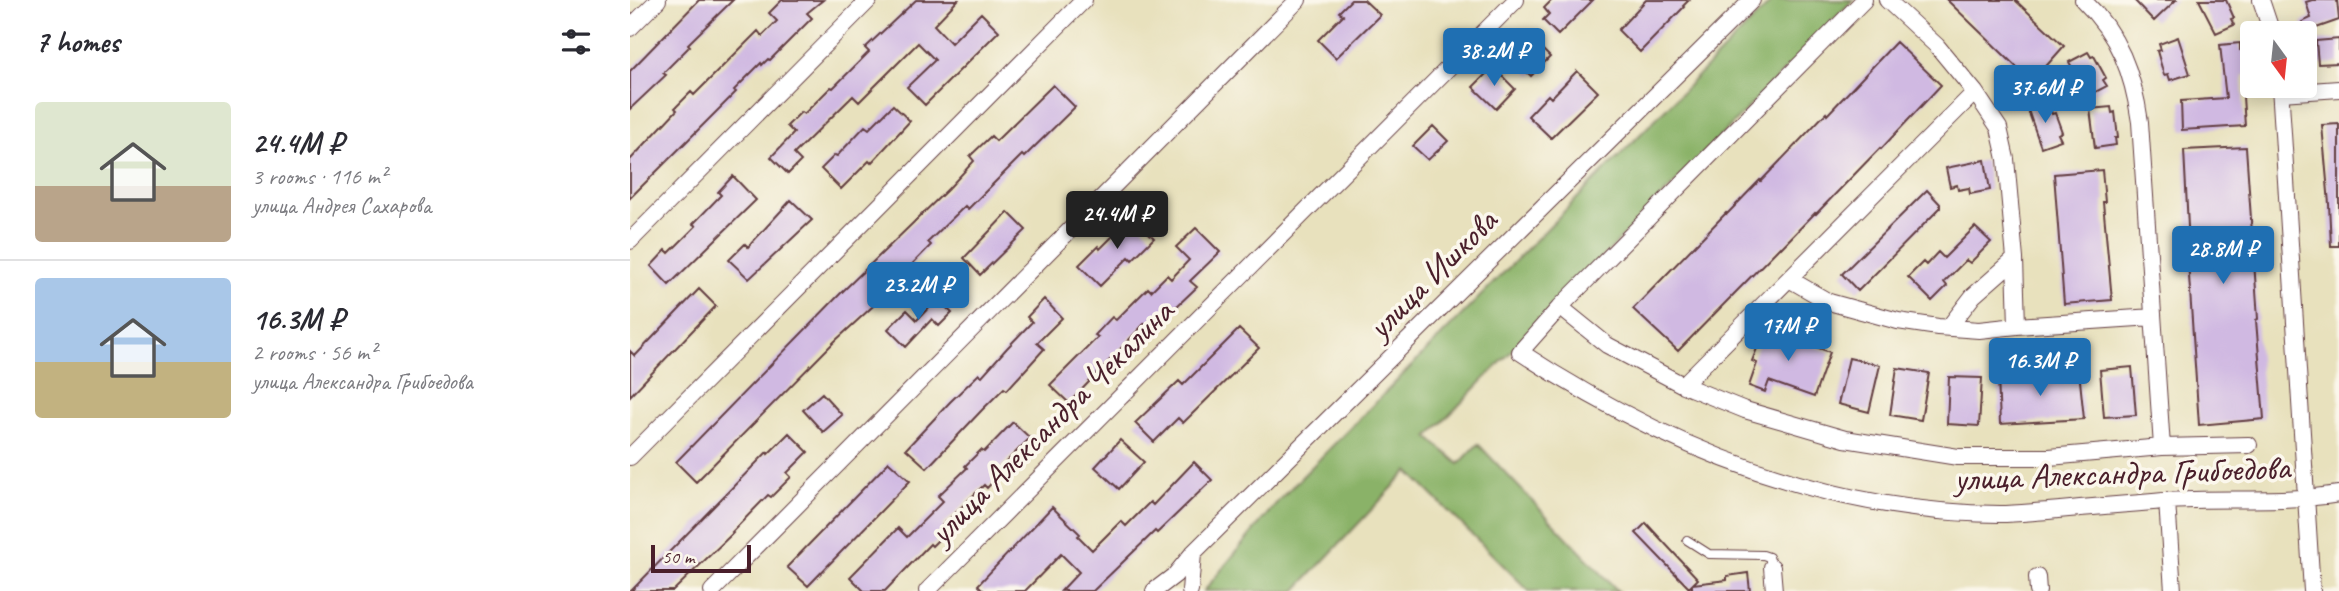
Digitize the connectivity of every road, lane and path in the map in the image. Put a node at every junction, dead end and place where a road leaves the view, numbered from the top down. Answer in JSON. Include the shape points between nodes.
{"nodes":[{"id":1,"x":658,"y":0,"type":"edge"},
{"id":2,"x":869,"y":0,"type":"edge"},
{"id":3,"x":1084,"y":0,"type":"edge"},
{"id":4,"x":1298,"y":0,"type":"edge"},
{"id":5,"x":1516,"y":0,"type":"edge"},
{"id":6,"x":1752,"y":0,"type":"edge"},
{"id":7,"x":1864,"y":0,"type":"edge"},
{"id":8,"x":1887,"y":0,"type":"edge"},
{"id":9,"x":2083,"y":0,"type":"edge"},
{"id":10,"x":2261,"y":0,"type":"edge"},
{"id":11,"x":2268,"y":21,"type":"edge"},
{"id":12,"x":630,"y":28,"type":"edge"},
{"id":13,"x":2317,"y":89,"type":"edge"},
{"id":14,"x":2339,"y":89,"type":"edge"},
{"id":15,"x":1975,"y":92,"type":"junction"},
{"id":16,"x":2282,"y":98,"type":"edge"},
{"id":17,"x":630,"y":241,"type":"edge"},
{"id":18,"x":2015,"y":259,"type":"junction"},
{"id":19,"x":1789,"y":279,"type":"junction"},
{"id":20,"x":1560,"y":307,"type":"junction"},
{"id":21,"x":2153,"y":317,"type":"junction"},
{"id":22,"x":2017,"y":326,"type":"junction"},
{"id":23,"x":1949,"y":327,"type":"junction"},
{"id":24,"x":1683,"y":385,"type":"junction"},
{"id":25,"x":2249,"y":445,"type":"dead end"},
{"id":26,"x":2162,"y":447,"type":"junction"},
{"id":27,"x":630,"y":457,"type":"edge"},
{"id":28,"x":2339,"y":494,"type":"edge"},
{"id":29,"x":2307,"y":499,"type":"junction"},
{"id":30,"x":2167,"y":501,"type":"junction"},
{"id":31,"x":1687,"y":540,"type":"dead end"},
{"id":32,"x":1193,"y":553,"type":"junction"},
{"id":33,"x":1772,"y":567,"type":"joint"},
{"id":34,"x":712,"y":591,"type":"edge"},
{"id":35,"x":928,"y":591,"type":"edge"},
{"id":36,"x":1154,"y":591,"type":"edge"},
{"id":37,"x":1190,"y":591,"type":"edge"},
{"id":38,"x":1774,"y":591,"type":"edge"},
{"id":39,"x":2173,"y":591,"type":"edge"},
{"id":40,"x":2312,"y":591,"type":"edge"}],
"edges":[{"from":1,"to":12,"type":"street"},
{"from":2,"to":17,"type":"street"},
{"from":3,"to":27,"type":"street"},
{"from":4,"to":34,"type":"street"},
{"from":5,"to":35,"type":"street","name":"улица Александра Чекалина"},
{"from":6,"to":32,"type":"street","name":"улица Ишкова"},
{"from":7,"to":20,"type":"street"},
{"from":8,"to":15,"type":"street","via":[[1937,46]]},
{"from":9,"to":21,"type":"street","via":[[2121,50],[2135,88]]},
{"from":10,"to":11,"type":"street"},
{"from":13,"to":14,"type":"street"},
{"from":15,"to":18,"type":"street","via":[[1999,128]]},
{"from":15,"to":19,"type":"street"},
{"from":16,"to":29,"type":"street"},
{"from":18,"to":22,"type":"street"},
{"from":18,"to":23,"type":"street","via":[[1973,296]]},
{"from":19,"to":23,"type":"street","via":[[1829,302],[1861,312]]},
{"from":19,"to":24,"type":"street"},
{"from":20,"to":24,"type":"street","via":[[1607,345]]},
{"from":20,"to":30,"type":"street","name":"улица Александра Грибоедова","via":[[1520,352],[1571,386],[1696,449],[1761,473],[1828,494],[1913,508],[2001,514]]},
{"from":21,"to":22,"type":"street"},
{"from":21,"to":26,"type":"street"},
{"from":22,"to":23,"type":"street"},
{"from":24,"to":26,"type":"street","via":[[1797,427],[1958,457],[2049,457]]},
{"from":25,"to":26,"type":"street"},
{"from":28,"to":29,"type":"street","name":"улица Александра Грибоедова"},
{"from":29,"to":30,"type":"street","name":"улица Александра Грибоедова"},
{"from":29,"to":40,"type":"street"},
{"from":30,"to":39,"type":"street"},
{"from":31,"to":33,"type":"lane","via":[[1709,554],[1763,555],[1769,557]]},
{"from":32,"to":36,"type":"street","name":"улица Ишкова"},
{"from":32,"to":37,"type":"street"},
{"from":33,"to":38,"type":"street"}]}
